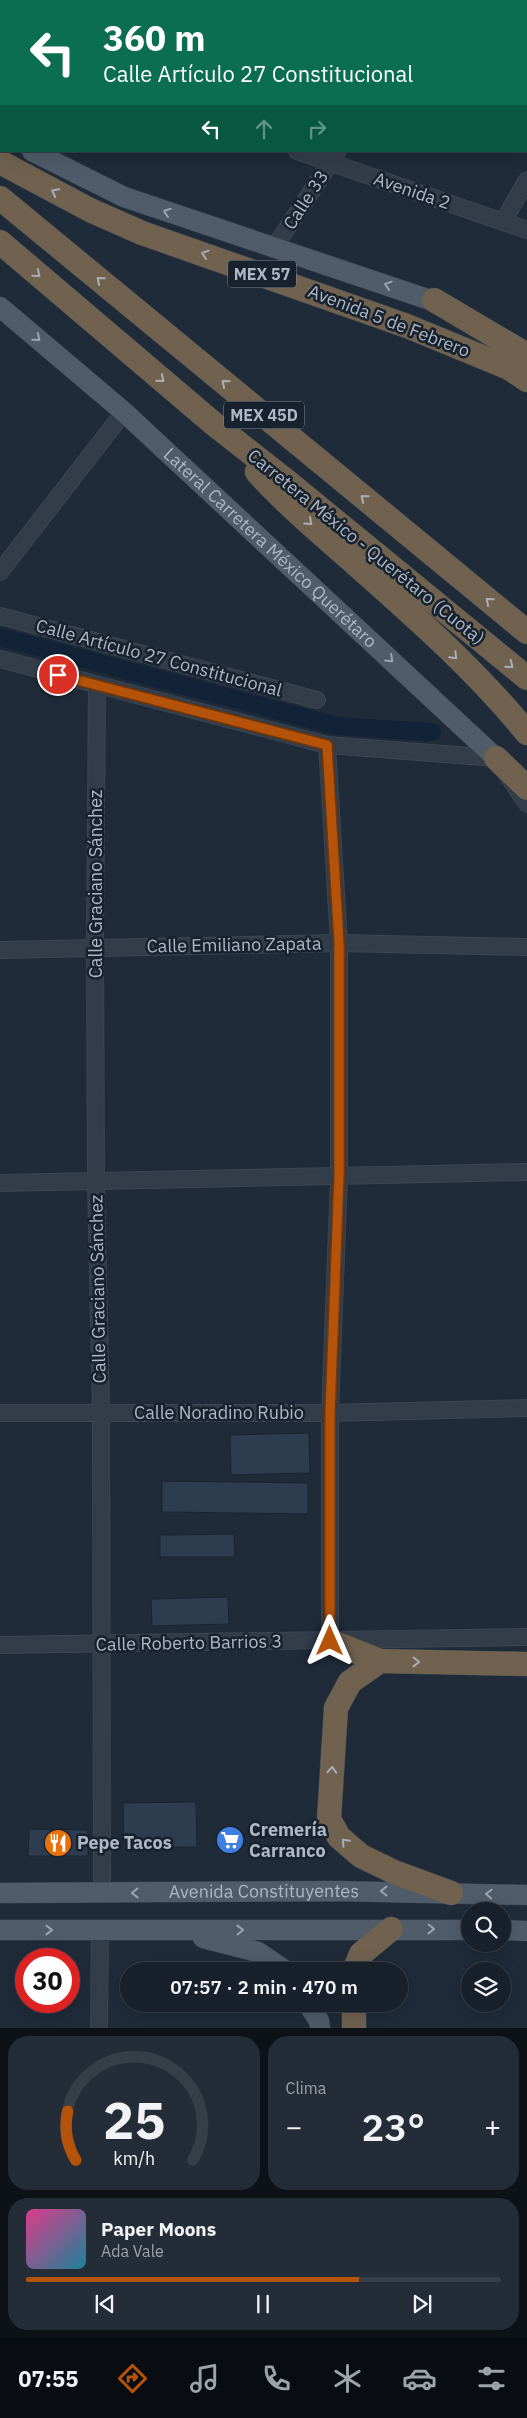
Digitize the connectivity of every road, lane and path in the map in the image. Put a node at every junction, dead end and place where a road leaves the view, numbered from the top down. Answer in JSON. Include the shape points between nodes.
{"nodes":[{"id":1,"x":34,"y":152,"type":"edge"},
{"id":2,"x":303,"y":152,"type":"edge"},
{"id":3,"x":334,"y":157,"type":"edge"},
{"id":4,"x":0,"y":162,"type":"edge"},
{"id":5,"x":527,"y":180,"type":"edge"},
{"id":6,"x":0,"y":198,"type":"edge"},
{"id":7,"x":503,"y":222,"type":"junction"},
{"id":8,"x":527,"y":230,"type":"edge"},
{"id":9,"x":0,"y":242,"type":"edge"},
{"id":10,"x":274,"y":248,"type":"junction"},
{"id":11,"x":434,"y":300,"type":"junction"},
{"id":12,"x":0,"y":307,"type":"edge"},
{"id":13,"x":527,"y":341,"type":"edge"},
{"id":14,"x":527,"y":355,"type":"edge"},
{"id":15,"x":527,"y":380,"type":"edge"},
{"id":16,"x":124,"y":412,"type":"junction"},
{"id":17,"x":214,"y":424,"type":"junction"},
{"id":18,"x":0,"y":572,"type":"edge"},
{"id":19,"x":0,"y":616,"type":"edge"},
{"id":20,"x":527,"y":632,"type":"edge"},
{"id":21,"x":0,"y":659,"type":"edge"},
{"id":22,"x":527,"y":678,"type":"edge"},
{"id":23,"x":96,"y":685,"type":"junction"},
{"id":24,"x":318,"y":700,"type":"dead end"},
{"id":25,"x":527,"y":733,"type":"edge"},
{"id":26,"x":327,"y":745,"type":"junction"},
{"id":27,"x":496,"y":758,"type":"junction"},
{"id":28,"x":527,"y":788,"type":"edge"},
{"id":29,"x":527,"y":804,"type":"edge"},
{"id":30,"x":339,"y":942,"type":"junction"},
{"id":31,"x":527,"y":947,"type":"edge"},
{"id":32,"x":95,"y":948,"type":"junction"},
{"id":33,"x":1,"y":950,"type":"edge"},
{"id":34,"x":527,"y":1172,"type":"edge"},
{"id":35,"x":339,"y":1176,"type":"junction"},
{"id":36,"x":96,"y":1182,"type":"junction"},
{"id":37,"x":0,"y":1183,"type":"edge"},
{"id":38,"x":527,"y":1408,"type":"edge"},
{"id":39,"x":0,"y":1413,"type":"edge"},
{"id":40,"x":101,"y":1413,"type":"junction"},
{"id":41,"x":330,"y":1413,"type":"junction"},
{"id":42,"x":527,"y":1637,"type":"edge"},
{"id":43,"x":330,"y":1641,"type":"junction"},
{"id":44,"x":101,"y":1644,"type":"junction"},
{"id":45,"x":0,"y":1645,"type":"edge"},
{"id":46,"x":380,"y":1661,"type":"junction"},
{"id":47,"x":527,"y":1664,"type":"edge"},
{"id":48,"x":0,"y":1893,"type":"edge"},
{"id":49,"x":102,"y":1893,"type":"junction"},
{"id":50,"x":451,"y":1893,"type":"junction"},
{"id":51,"x":527,"y":1895,"type":"edge"},
{"id":52,"x":392,"y":1929,"type":"junction"},
{"id":53,"x":0,"y":1930,"type":"edge"},
{"id":54,"x":100,"y":1930,"type":"junction"},
{"id":55,"x":461,"y":1930,"type":"edge"},
{"id":56,"x":511,"y":1930,"type":"edge"},
{"id":57,"x":174,"y":1931,"type":"junction"},
{"id":58,"x":527,"y":1931,"type":"edge"},
{"id":59,"x":273,"y":1962,"type":"edge"},
{"id":60,"x":358,"y":1962,"type":"edge"},
{"id":61,"x":313,"y":2012,"type":"edge"},
{"id":62,"x":354,"y":2012,"type":"edge"},
{"id":63,"x":99,"y":2028,"type":"edge"},
{"id":64,"x":320,"y":2028,"type":"edge"},
{"id":65,"x":354,"y":2028,"type":"edge"}],
"edges":[{"from":10,"to":1,"type":"main road","one_way":true,"via":[[124,197]]},
{"from":2,"to":3,"type":"street","name":"Avenida 2"},
{"from":3,"to":7,"type":"street","name":"Avenida 2"},
{"from":3,"to":10,"type":"street","name":"Calle 33"},
{"from":15,"to":4,"type":"highway","name":"Avenida 5 de Febrero","number":"MEX 57","one_way":true,"via":[[509,368],[407,326],[142,233],[90,210]]},
{"from":5,"to":7,"type":"street"},
{"from":20,"to":6,"type":"highway","name":"Carretera México - Querétaro (Cuota)","number":"MEX 45D","one_way":true},
{"from":7,"to":8,"type":"street","name":"Avenida 2"},
{"from":9,"to":17,"type":"highway","name":"Carretera México - Querétaro (Cuota)","number":"MEX 45D","one_way":true},
{"from":11,"to":10,"type":"main road","one_way":true},
{"from":11,"to":13,"type":"main road"},
{"from":11,"to":14,"type":"highway"},
{"from":12,"to":16,"type":"main road","name":"Lateral Carretera México Querétaro","one_way":true},
{"from":16,"to":18,"type":"street"},
{"from":16,"to":27,"type":"main road","name":"Lateral Carretera México Querétaro","one_way":true},
{"from":17,"to":22,"type":"highway","name":"Carretera México - Querétaro (Cuota)","number":"MEX 45D","one_way":true},
{"from":17,"to":25,"type":"highway","one_way":true,"via":[[279,496],[408,610],[509,710]]},
{"from":19,"to":24,"type":"street","name":"Calle Artículo 27 Constitucional"},
{"from":21,"to":23,"type":"street"},
{"from":23,"to":26,"type":"street"},
{"from":23,"to":32,"type":"street","name":"Calle Graciano Sánchez"},
{"from":26,"to":27,"type":"street"},
{"from":26,"to":30,"type":"street"},
{"from":27,"to":28,"type":"highway"},
{"from":27,"to":29,"type":"street","name":"Lateral Carretera México Querétaro"},
{"from":30,"to":31,"type":"street","name":"Calle Emiliano Zapata"},
{"from":30,"to":32,"type":"street","name":"Calle Emiliano Zapata"},
{"from":30,"to":35,"type":"street"},
{"from":32,"to":33,"type":"street","name":"Calle Emiliano Zapata"},
{"from":32,"to":36,"type":"street","name":"Calle Graciano Sánchez"},
{"from":34,"to":35,"type":"street"},
{"from":35,"to":36,"type":"street"},
{"from":35,"to":41,"type":"street"},
{"from":36,"to":37,"type":"street"},
{"from":36,"to":40,"type":"street","name":"Calle Graciano Sánchez"},
{"from":38,"to":41,"type":"street","name":"Calle Noradino Rubio"},
{"from":39,"to":40,"type":"street","name":"Calle Noradino Rubio"},
{"from":40,"to":41,"type":"street","name":"Calle Noradino Rubio"},
{"from":40,"to":44,"type":"street","name":"Calle Graciano Sánchez"},
{"from":41,"to":43,"type":"street"},
{"from":42,"to":43,"type":"street","name":"Calle Roberto Barrios 3"},
{"from":43,"to":44,"type":"street","name":"Calle Roberto Barrios 3"},
{"from":43,"to":46,"type":"highway"},
{"from":44,"to":45,"type":"street","name":"Calle Roberto Barrios 3"},
{"from":44,"to":49,"type":"street","name":"Calle Graciano Sánchez"},
{"from":46,"to":47,"type":"highway","one_way":true},
{"from":50,"to":46,"type":"highway","one_way":true,"via":[[361,1856],[339,1837],[329,1819],[336,1708],[350,1682]]},
{"from":48,"to":49,"type":"main road","name":"Avenida Constituyentes"},
{"from":50,"to":49,"type":"main road","name":"Avenida Constituyentes","one_way":true,"via":[[334,1890]]},
{"from":51,"to":50,"type":"main road","name":"Avenida Constituyentes","one_way":true},
{"from":52,"to":55,"type":"main road","one_way":true},
{"from":57,"to":52,"type":"main road","one_way":true},
{"from":52,"to":60,"type":"highway","via":[[361,1954]]},
{"from":53,"to":54,"type":"main road","one_way":true},
{"from":54,"to":57,"type":"main road"},
{"from":54,"to":63,"type":"street"},
{"from":56,"to":58,"type":"main road"},
{"from":57,"to":59,"type":"main road","via":[[258,1952]]},
{"from":61,"to":64,"type":"main road"},
{"from":62,"to":65,"type":"highway"}]}
